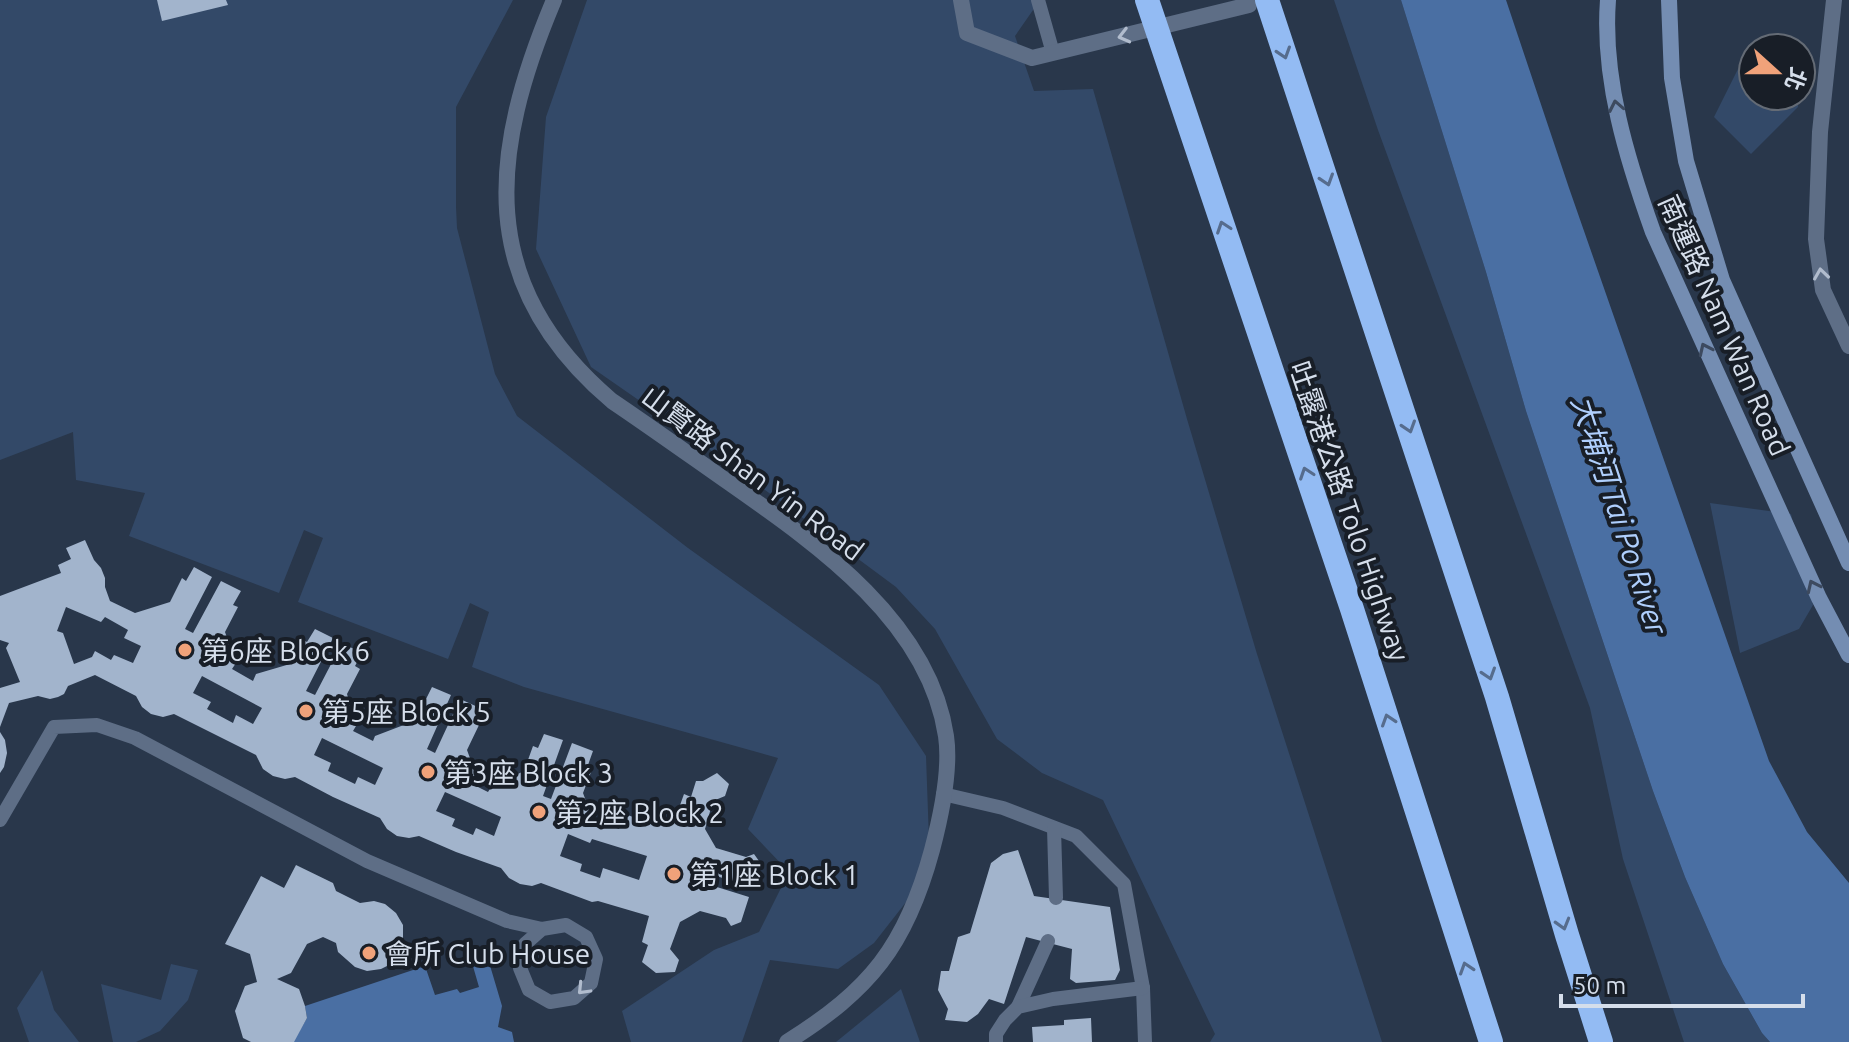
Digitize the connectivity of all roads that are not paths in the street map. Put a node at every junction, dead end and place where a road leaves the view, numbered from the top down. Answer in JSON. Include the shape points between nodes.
{"nodes":[{"id":1,"x":554,"y":0,"type":"edge"},
{"id":2,"x":961,"y":0,"type":"edge"},
{"id":3,"x":1038,"y":0,"type":"edge"},
{"id":4,"x":1147,"y":0,"type":"edge"},
{"id":5,"x":1250,"y":0,"type":"edge"},
{"id":6,"x":1267,"y":0,"type":"edge"},
{"id":7,"x":1608,"y":0,"type":"edge"},
{"id":8,"x":1669,"y":0,"type":"edge"},
{"id":9,"x":1834,"y":0,"type":"edge"},
{"id":10,"x":1210,"y":7,"type":"edge"},
{"id":11,"x":1053,"y":53,"type":"junction"},
{"id":12,"x":1834,"y":315,"type":"junction"},
{"id":13,"x":1849,"y":327,"type":"edge"},
{"id":14,"x":1849,"y":346,"type":"edge"},
{"id":15,"x":1849,"y":563,"type":"edge"},
{"id":16,"x":1849,"y":655,"type":"edge"},
{"id":17,"x":943,"y":794,"type":"junction"},
{"id":18,"x":0,"y":820,"type":"edge"},
{"id":19,"x":1054,"y":828,"type":"junction"},
{"id":20,"x":1056,"y":898,"type":"dead end"},
{"id":21,"x":542,"y":929,"type":"junction"},
{"id":22,"x":1048,"y":941,"type":"dead end"},
{"id":23,"x":1143,"y":988,"type":"junction"},
{"id":24,"x":1018,"y":1007,"type":"junction"},
{"id":25,"x":787,"y":1042,"type":"edge"},
{"id":26,"x":996,"y":1042,"type":"edge"},
{"id":27,"x":1145,"y":1042,"type":"edge"},
{"id":28,"x":1491,"y":1042,"type":"edge"},
{"id":29,"x":1601,"y":1042,"type":"edge"}],
"edges":[{"from":1,"to":17,"type":"street","name":"山賢路 Shan Yin Road","via":[[519,95],[507,165],[513,254],[536,312],[551,338],[590,382],[812,543],[888,616],[925,673],[938,704],[946,737]]},
{"from":2,"to":11,"type":"street","via":[[967,33],[1032,58]]},
{"from":3,"to":11,"type":"lane"},
{"from":28,"to":4,"type":"highway","name":"吐露港公路 Tolo Highway","one_way":true},
{"from":5,"to":10,"type":"street","via":[[1249,5]]},
{"from":6,"to":29,"type":"highway","one_way":true,"via":[[1497,697]]},
{"from":16,"to":7,"type":"main road","name":"南運路 Nam Wan Road","one_way":true,"via":[[1653,232],[1614,94]]},
{"from":8,"to":15,"type":"main road","name":"南運路 Nam Wan Road","via":[[1672,78],[1686,161],[1722,280]]},
{"from":12,"to":9,"type":"street","one_way":true,"via":[[1823,290],[1816,239],[1820,132]]},
{"from":10,"to":11,"type":"street","one_way":true},
{"from":12,"to":13,"type":"street"},
{"from":12,"to":14,"type":"street"},
{"from":17,"to":19,"type":"lane","via":[[1003,808]]},
{"from":17,"to":25,"type":"street","name":"山賢路 Shan Yin Road","via":[[930,858],[894,946],[858,990]]},
{"from":18,"to":21,"type":"lane","via":[[54,727],[97,725],[135,738],[367,861],[507,921]]},
{"from":19,"to":20,"type":"lane"},
{"from":19,"to":23,"type":"lane","via":[[1076,836],[1124,884]]},
{"from":21,"to":21,"type":"lane","one_way":true,"via":[[566,925],[586,937],[596,959],[591,983],[574,998],[550,1002],[529,990],[520,968],[525,944]]},
{"from":22,"to":24,"type":"lane"},
{"from":23,"to":24,"type":"lane"},
{"from":23,"to":27,"type":"lane"},
{"from":24,"to":26,"type":"lane","via":[[996,1034]]}]}
